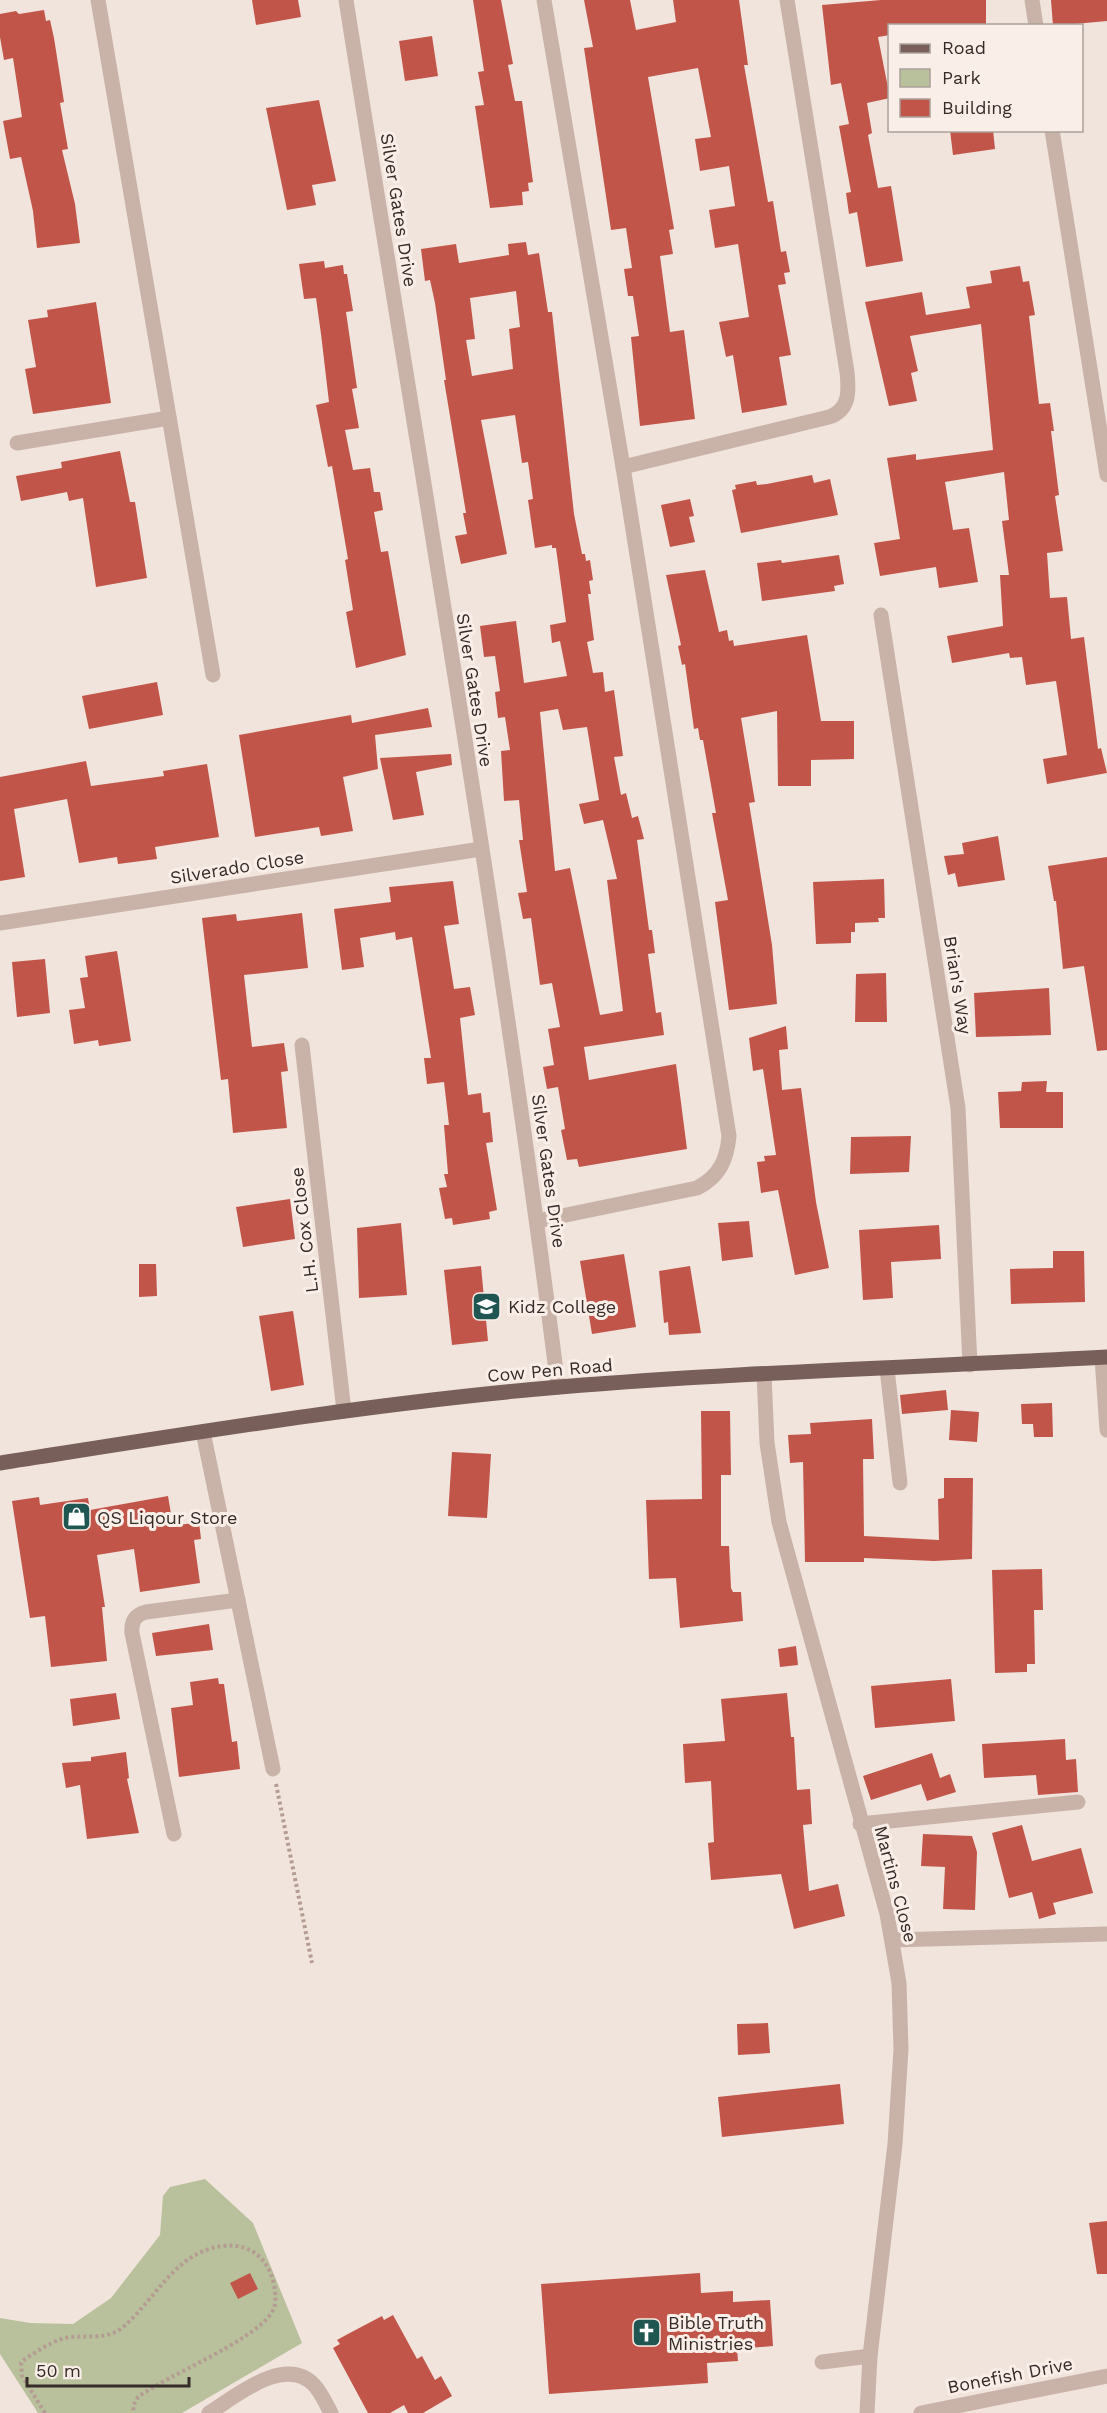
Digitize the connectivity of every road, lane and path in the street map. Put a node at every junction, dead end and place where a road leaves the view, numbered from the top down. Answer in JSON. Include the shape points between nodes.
{"nodes":[{"id":1,"x":98,"y":0,"type":"edge"},
{"id":2,"x":346,"y":0,"type":"edge"},
{"id":3,"x":544,"y":0,"type":"edge"},
{"id":4,"x":787,"y":0,"type":"edge"},
{"id":5,"x":1032,"y":0,"type":"edge"},
{"id":6,"x":1036,"y":24,"type":"edge"},
{"id":7,"x":1052,"y":132,"type":"edge"},
{"id":8,"x":169,"y":418,"type":"junction"},
{"id":9,"x":17,"y":443,"type":"dead end"},
{"id":10,"x":623,"y":467,"type":"junction"},
{"id":11,"x":1107,"y":475,"type":"edge"},
{"id":12,"x":881,"y":615,"type":"dead end"},
{"id":13,"x":213,"y":675,"type":"dead end"},
{"id":14,"x":481,"y":849,"type":"junction"},
{"id":15,"x":0,"y":923,"type":"edge"},
{"id":16,"x":302,"y":1046,"type":"dead end"},
{"id":17,"x":537,"y":1221,"type":"junction"},
{"id":18,"x":1104,"y":1358,"type":"edge"},
{"id":19,"x":970,"y":1365,"type":"junction"},
{"id":20,"x":887,"y":1369,"type":"junction"},
{"id":21,"x":764,"y":1374,"type":"junction"},
{"id":22,"x":558,"y":1387,"type":"junction"},
{"id":23,"x":344,"y":1411,"type":"junction"},
{"id":24,"x":1107,"y":1430,"type":"edge"},
{"id":25,"x":203,"y":1432,"type":"junction"},
{"id":26,"x":0,"y":1464,"type":"edge"},
{"id":27,"x":900,"y":1483,"type":"dead end"},
{"id":28,"x":238,"y":1600,"type":"junction"},
{"id":29,"x":273,"y":1769,"type":"joint"},
{"id":30,"x":1078,"y":1802,"type":"dead end"},
{"id":31,"x":860,"y":1824,"type":"junction"},
{"id":32,"x":174,"y":1834,"type":"dead end"},
{"id":33,"x":1107,"y":1934,"type":"edge"},
{"id":34,"x":892,"y":1940,"type":"junction"},
{"id":35,"x":312,"y":1963,"type":"dead end"},
{"id":36,"x":870,"y":2356,"type":"junction"},
{"id":37,"x":822,"y":2362,"type":"dead end"},
{"id":38,"x":1107,"y":2376,"type":"edge"},
{"id":39,"x":45,"y":2413,"type":"edge"},
{"id":40,"x":134,"y":2413,"type":"edge"},
{"id":41,"x":209,"y":2413,"type":"edge"},
{"id":42,"x":331,"y":2413,"type":"edge"},
{"id":43,"x":867,"y":2413,"type":"edge"},
{"id":44,"x":921,"y":2413,"type":"edge"}],
"edges":[{"from":1,"to":8,"type":"street"},
{"from":2,"to":14,"type":"street","name":"Silver Gates Drive"},
{"from":3,"to":10,"type":"street"},
{"from":4,"to":10,"type":"street","via":[[847,372],[847,403],[829,417]]},
{"from":5,"to":6,"type":"street"},
{"from":7,"to":11,"type":"street"},
{"from":8,"to":9,"type":"street"},
{"from":8,"to":13,"type":"street"},
{"from":10,"to":17,"type":"street","via":[[726,1106],[728,1149],[720,1170],[697,1188]]},
{"from":12,"to":19,"type":"street","name":"Brian's Way","via":[[958,1108]]},
{"from":14,"to":15,"type":"street","name":"Silverado Close"},
{"from":14,"to":17,"type":"street","name":"Silver Gates Drive"},
{"from":16,"to":23,"type":"street","name":"L.H. Cox Close"},
{"from":17,"to":22,"type":"street","name":"Silver Gates Drive"},
{"from":18,"to":19,"type":"main road","name":"Cow Pen Road"},
{"from":18,"to":24,"type":"street"},
{"from":19,"to":20,"type":"main road","name":"Cow Pen Road"},
{"from":20,"to":21,"type":"main road","name":"Cow Pen Road"},
{"from":20,"to":27,"type":"street"},
{"from":21,"to":22,"type":"main road","name":"Cow Pen Road"},
{"from":21,"to":31,"type":"street","name":"Martins Close","via":[[767,1443],[778,1522]]},
{"from":22,"to":23,"type":"main road","name":"Cow Pen Road"},
{"from":23,"to":25,"type":"main road","name":"Cow Pen Road"},
{"from":25,"to":26,"type":"main road","name":"Cow Pen Road"},
{"from":25,"to":28,"type":"street"},
{"from":28,"to":29,"type":"street"},
{"from":28,"to":32,"type":"street","via":[[146,1612],[136,1617],[133,1624]]},
{"from":29,"to":35,"type":"path"},
{"from":30,"to":31,"type":"street"},
{"from":31,"to":34,"type":"street","name":"Martins Close"},
{"from":33,"to":34,"type":"street"},
{"from":34,"to":36,"type":"street","name":"Martins Close","via":[[901,2008],[900,2081]]},
{"from":36,"to":37,"type":"street"},
{"from":36,"to":43,"type":"street","name":"Martins Close"},
{"from":38,"to":44,"type":"street","name":"Bonefish Drive"},
{"from":39,"to":40,"type":"path","via":[[22,2376],[21,2363],[25,2359],[55,2341],[121,2329],[190,2256],[235,2244],[258,2254],[270,2269],[276,2301],[271,2314],[242,2337],[138,2397]]},
{"from":41,"to":42,"type":"street","via":[[280,2374],[300,2376],[315,2386]]}]}
